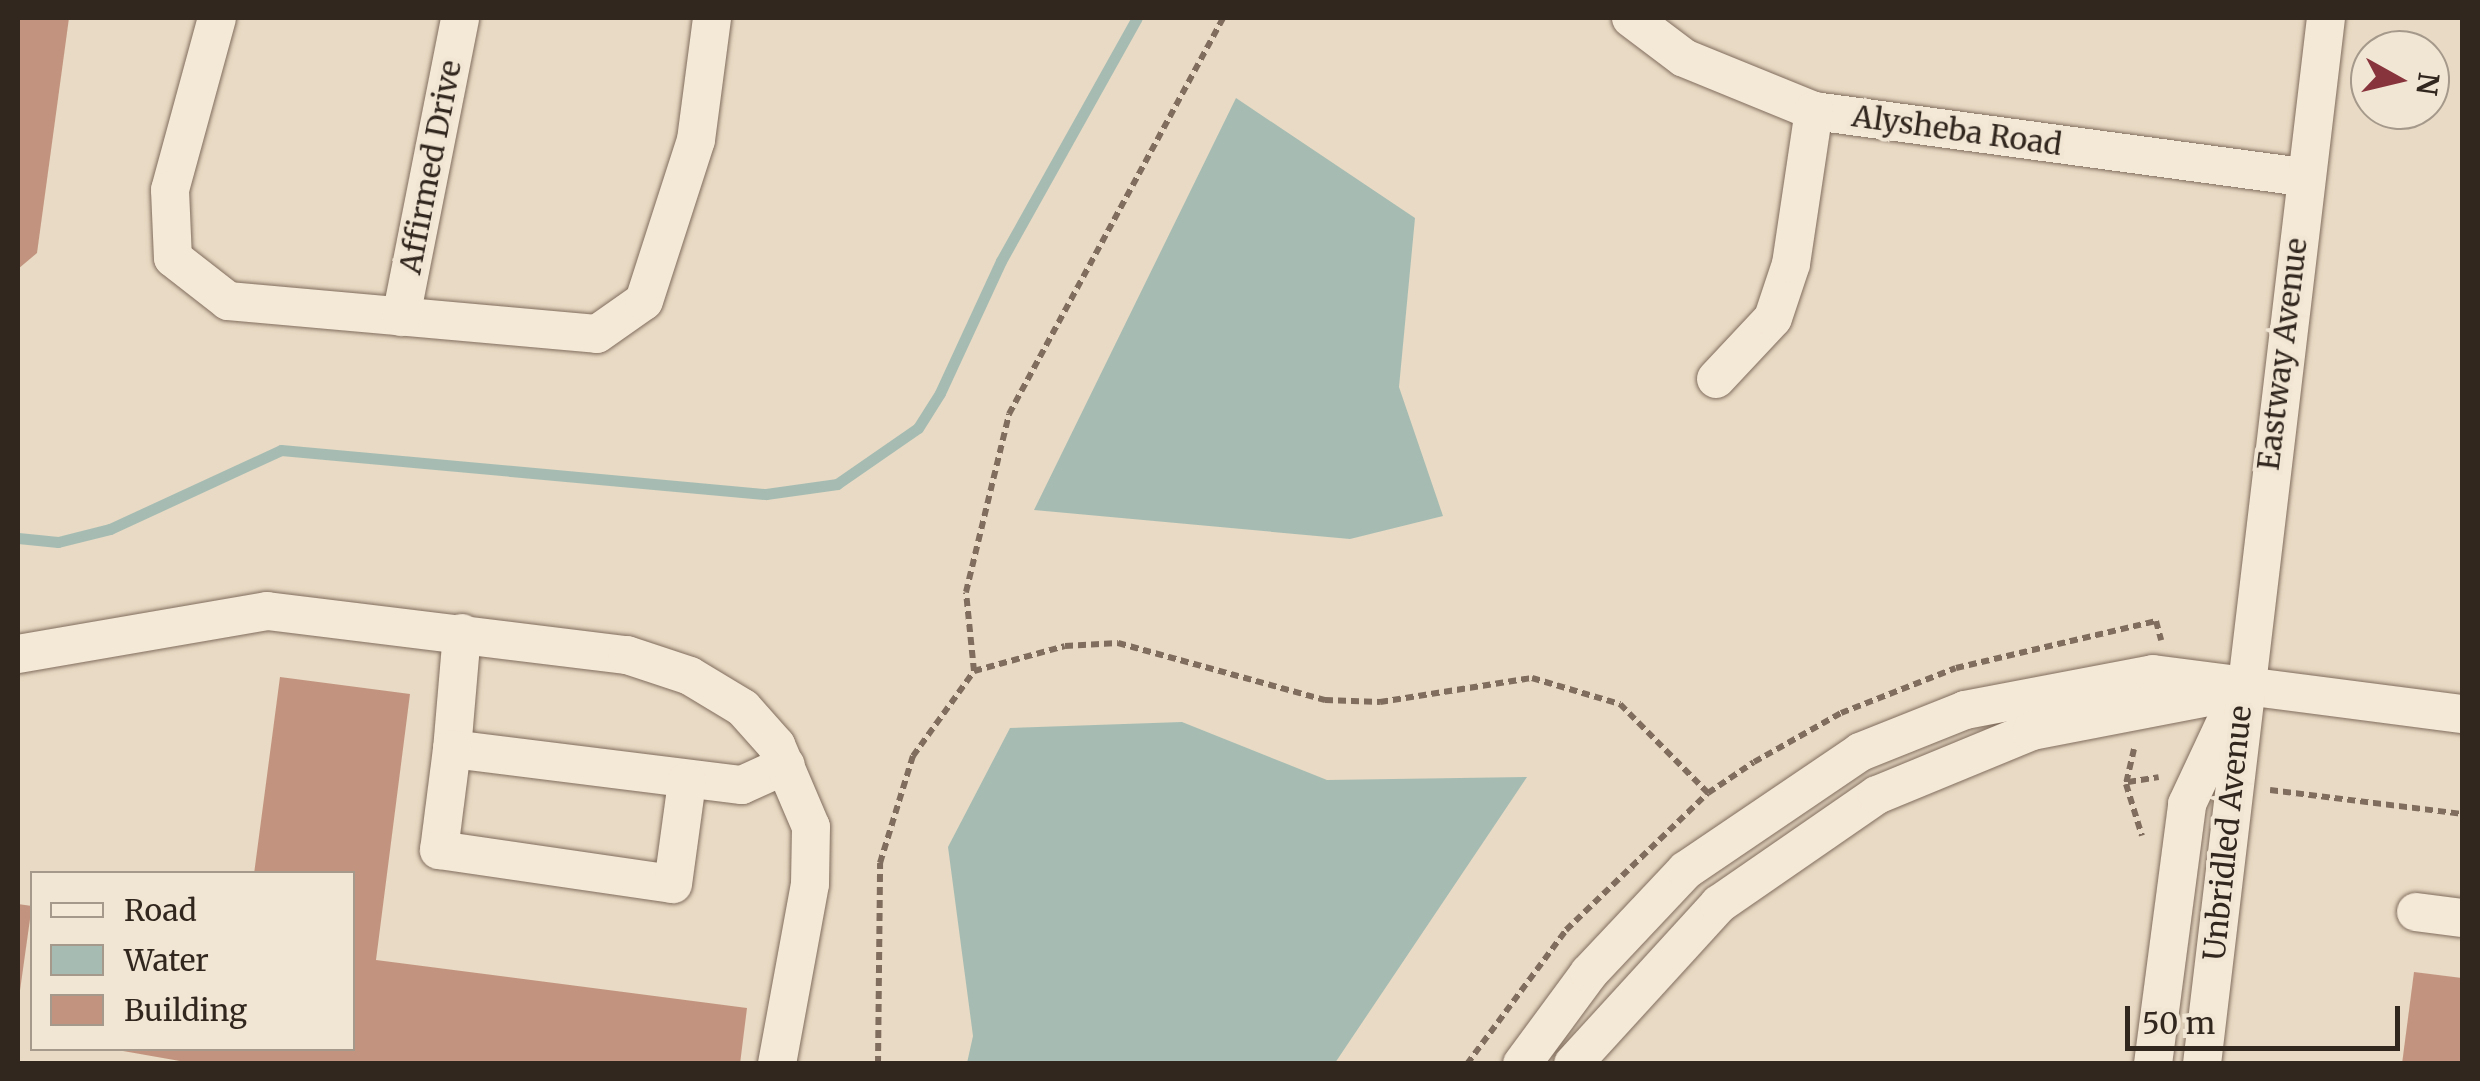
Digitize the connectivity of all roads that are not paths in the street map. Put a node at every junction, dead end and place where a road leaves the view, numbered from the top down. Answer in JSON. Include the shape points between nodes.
{"nodes":[{"id":1,"x":217,"y":18,"type":"edge"},
{"id":2,"x":460,"y":18,"type":"edge"},
{"id":3,"x":712,"y":18,"type":"edge"},
{"id":4,"x":1632,"y":18,"type":"edge"},
{"id":5,"x":2326,"y":18,"type":"edge"},
{"id":6,"x":1814,"y":110,"type":"junction"},
{"id":7,"x":2304,"y":177,"type":"junction"},
{"id":8,"x":401,"y":316,"type":"junction"},
{"id":9,"x":1716,"y":379,"type":"dead end"},
{"id":10,"x":462,"y":634,"type":"junction"},
{"id":11,"x":18,"y":654,"type":"edge"},
{"id":12,"x":2241,"y":690,"type":"junction"},
{"id":13,"x":2462,"y":714,"type":"edge"},
{"id":14,"x":452,"y":750,"type":"junction"},
{"id":15,"x":786,"y":765,"type":"junction"},
{"id":16,"x":687,"y":782,"type":"junction"},
{"id":17,"x":2216,"y":782,"type":"junction"},
{"id":18,"x":2416,"y":912,"type":"dead end"},
{"id":19,"x":2462,"y":918,"type":"edge"},
{"id":20,"x":777,"y":1064,"type":"edge"},
{"id":21,"x":1522,"y":1064,"type":"edge"},
{"id":22,"x":1573,"y":1064,"type":"edge"},
{"id":23,"x":2153,"y":1064,"type":"edge"},
{"id":24,"x":2202,"y":1064,"type":"edge"}],
"edges":[{"from":1,"to":8,"type":"street","name":"Affirmed Drive","via":[[170,190],[173,258],[228,301]]},
{"from":2,"to":8,"type":"street","name":"Affirmed Drive"},
{"from":3,"to":8,"type":"street","name":"Affirmed Drive","via":[[696,140],[644,301],[598,334]]},
{"from":4,"to":6,"type":"street","name":"Alysheba Road","via":[[1684,58]]},
{"from":5,"to":7,"type":"street","name":"Eastway Avenue"},
{"from":6,"to":7,"type":"street","name":"Alysheba Road"},
{"from":6,"to":9,"type":"street","via":[[1791,264],[1772,318]]},
{"from":7,"to":12,"type":"street","name":"Eastway Avenue"},
{"from":10,"to":11,"type":"street","via":[[267,612]]},
{"from":10,"to":14,"type":"street"},
{"from":10,"to":15,"type":"street","via":[[627,655],[690,676],[743,708]]},
{"from":12,"to":13,"type":"street"},
{"from":12,"to":17,"type":"street","name":"Unbridled Avenue"},
{"from":12,"to":21,"type":"street","via":[[2152,674],[2055,686],[1860,752],[1686,870],[1589,973]]},
{"from":12,"to":22,"type":"street","via":[[2032,731],[1877,795],[1719,904]]},
{"from":14,"to":16,"type":"street"},
{"from":14,"to":16,"type":"street","via":[[439,850],[673,884]]},
{"from":15,"to":16,"type":"street","via":[[742,785]]},
{"from":15,"to":20,"type":"street","via":[[811,827],[810,884]]},
{"from":17,"to":23,"type":"street","name":"Unbridled Avenue","via":[[2187,804]]},
{"from":17,"to":24,"type":"street","name":"Unbridled Avenue"},
{"from":18,"to":19,"type":"street"}]}
